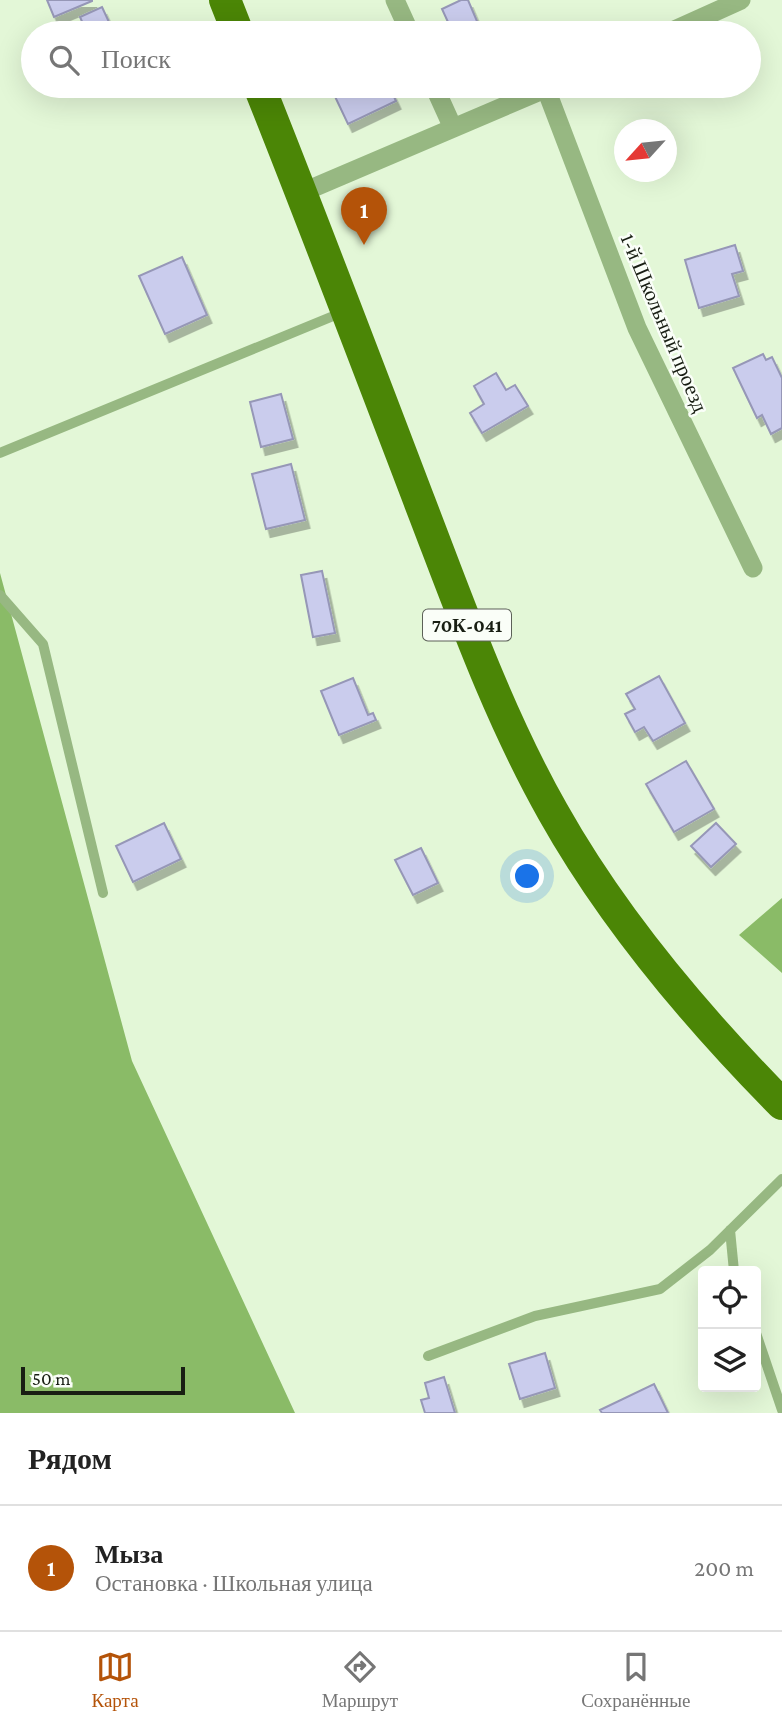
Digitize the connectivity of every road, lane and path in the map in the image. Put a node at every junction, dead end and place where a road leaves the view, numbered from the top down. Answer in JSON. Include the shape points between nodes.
{"nodes":[{"id":1,"x":225,"y":0,"type":"edge"},
{"id":2,"x":395,"y":0,"type":"edge"},
{"id":3,"x":741,"y":0,"type":"edge"},
{"id":4,"x":233,"y":21,"type":"edge"},
{"id":5,"x":405,"y":21,"type":"edge"},
{"id":6,"x":695,"y":21,"type":"edge"},
{"id":7,"x":264,"y":98,"type":"edge"},
{"id":8,"x":439,"y":98,"type":"edge"},
{"id":9,"x":523,"y":98,"type":"edge"},
{"id":10,"x":553,"y":98,"type":"edge"},
{"id":11,"x":453,"y":128,"type":"junction"},
{"id":12,"x":301,"y":193,"type":"junction"},
{"id":13,"x":346,"y":310,"type":"junction"},
{"id":14,"x":0,"y":453,"type":"edge"},
{"id":15,"x":753,"y":568,"type":"dead end"},
{"id":16,"x":0,"y":596,"type":"edge"},
{"id":17,"x":103,"y":893,"type":"dead end"},
{"id":18,"x":782,"y":1104,"type":"edge"},
{"id":19,"x":782,"y":1179,"type":"edge"},
{"id":20,"x":730,"y":1230,"type":"junction"},
{"id":21,"x":734,"y":1266,"type":"edge"},
{"id":22,"x":761,"y":1349,"type":"edge"},
{"id":23,"x":428,"y":1356,"type":"dead end"},
{"id":24,"x":782,"y":1410,"type":"edge"}],
"edges":[{"from":1,"to":4,"type":"main road"},
{"from":2,"to":5,"type":"street"},
{"from":3,"to":6,"type":"street"},
{"from":7,"to":12,"type":"main road","number":"70К-041"},
{"from":8,"to":11,"type":"street"},
{"from":9,"to":11,"type":"street"},
{"from":10,"to":15,"type":"street","name":"1-й Школьный проезд","via":[[638,328]]},
{"from":11,"to":12,"type":"street"},
{"from":12,"to":13,"type":"main road","number":"70К-041"},
{"from":13,"to":14,"type":"lane"},
{"from":13,"to":18,"type":"main road","number":"70К-041","via":[[485,669],[553,813],[643,946]]},
{"from":16,"to":17,"type":"lane","via":[[43,643]]},
{"from":19,"to":20,"type":"lane"},
{"from":20,"to":21,"type":"lane"},
{"from":20,"to":23,"type":"lane","via":[[660,1289],[535,1316]]},
{"from":22,"to":24,"type":"lane"}]}
